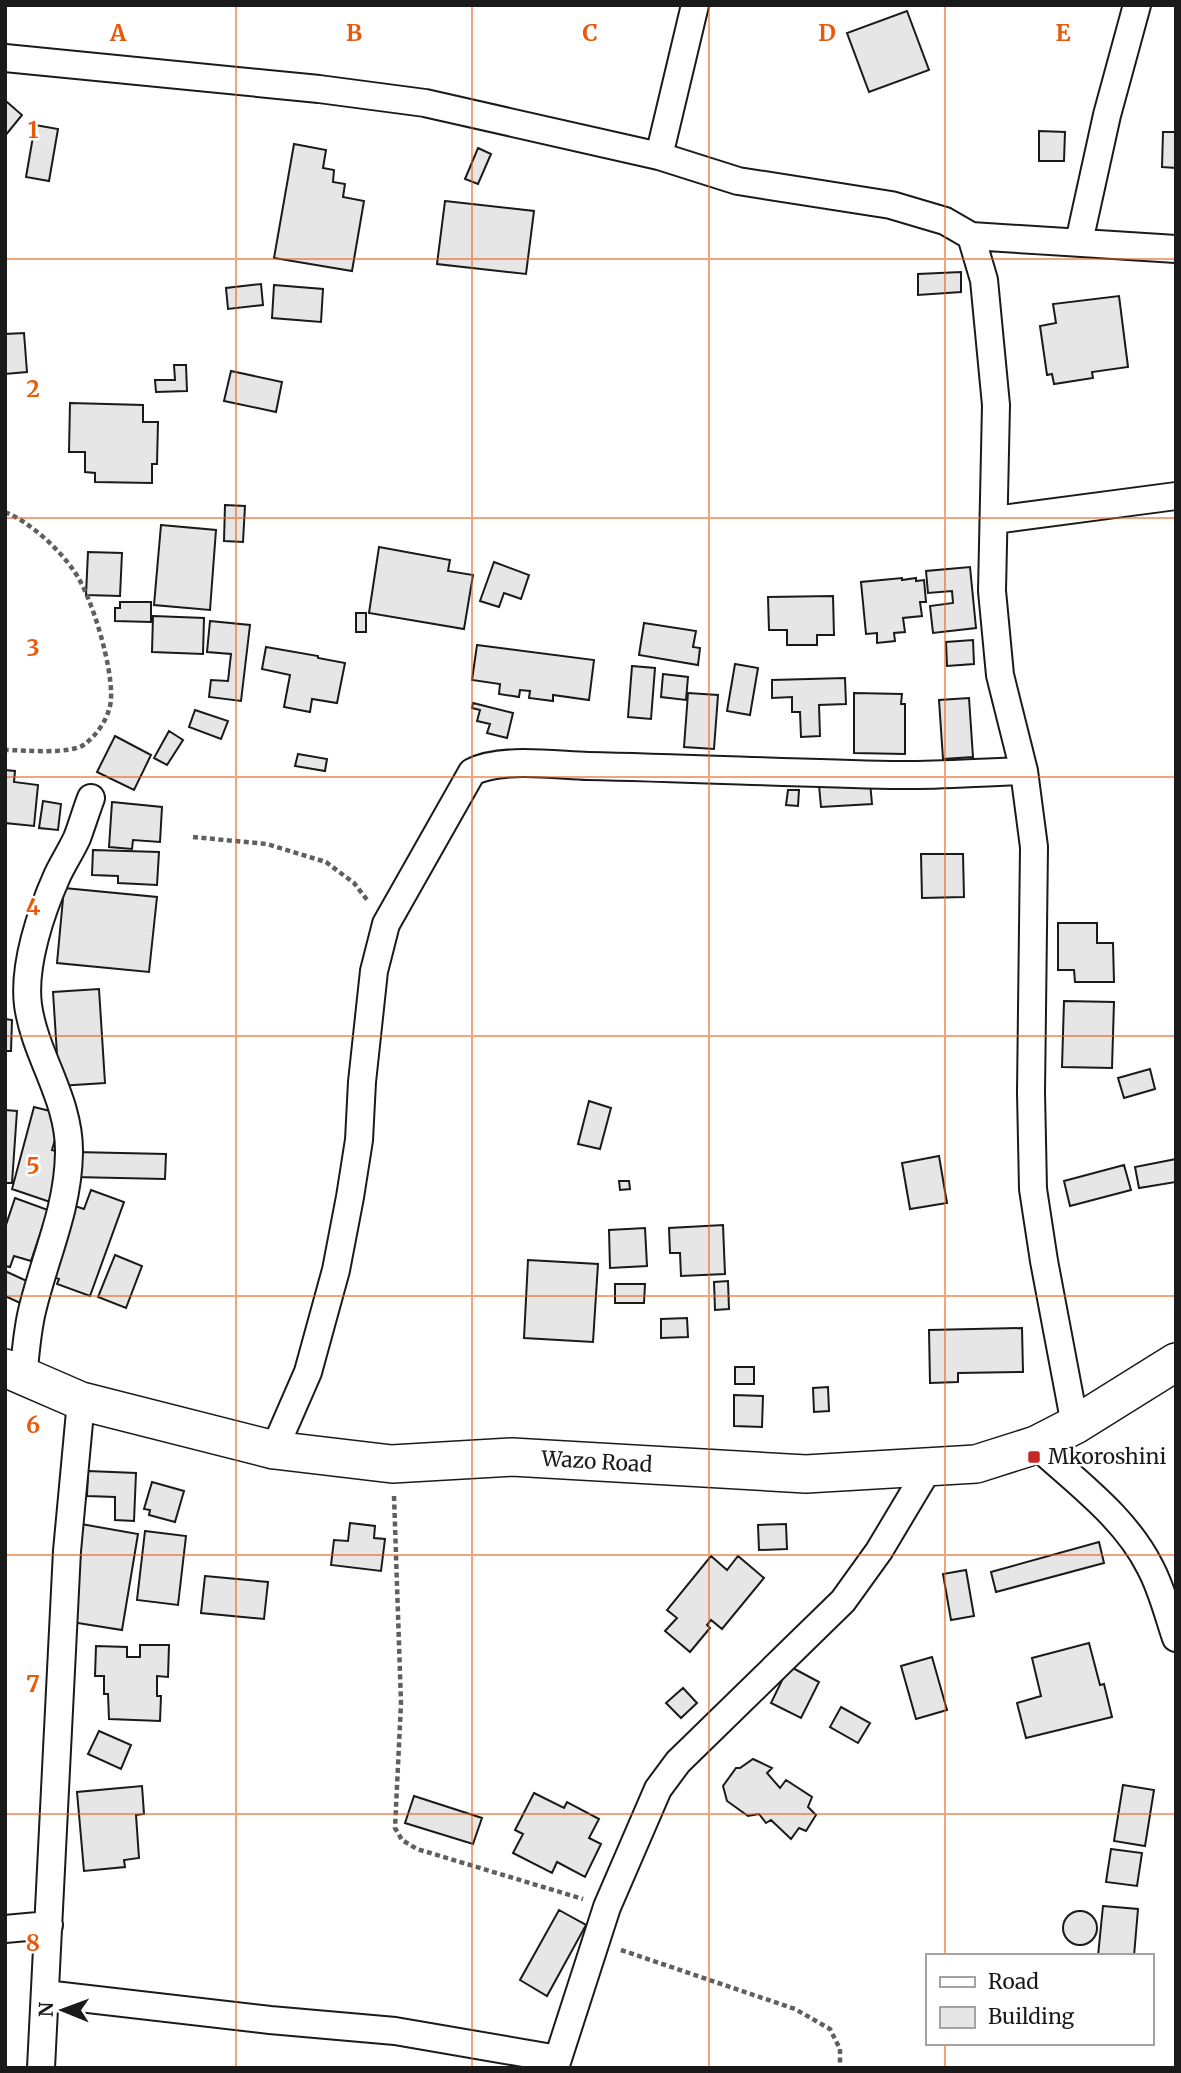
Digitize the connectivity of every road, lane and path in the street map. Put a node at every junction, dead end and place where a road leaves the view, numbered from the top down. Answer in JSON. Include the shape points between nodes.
{"nodes":[{"id":1,"x":695,"y":5,"type":"edge"},
{"id":2,"x":1137,"y":5,"type":"edge"},
{"id":3,"x":5,"y":58,"type":"edge"},
{"id":4,"x":659,"y":156,"type":"junction"},
{"id":5,"x":971,"y":236,"type":"junction"},
{"id":6,"x":1079,"y":242,"type":"junction"},
{"id":7,"x":1176,"y":249,"type":"edge"},
{"id":8,"x":1176,"y":496,"type":"edge"},
{"id":9,"x":5,"y":512,"type":"edge"},
{"id":10,"x":995,"y":520,"type":"junction"},
{"id":11,"x":5,"y":750,"type":"edge"},
{"id":12,"x":1024,"y":771,"type":"junction"},
{"id":13,"x":91,"y":798,"type":"dead end"},
{"id":14,"x":193,"y":837,"type":"dead end"},
{"id":15,"x":386,"y":924,"type":"junction"},
{"id":16,"x":1176,"y":1362,"type":"edge"},
{"id":17,"x":14,"y":1372,"type":"edge"},
{"id":18,"x":81,"y":1401,"type":"junction"},
{"id":19,"x":1074,"y":1424,"type":"junction"},
{"id":20,"x":1036,"y":1445,"type":"junction"},
{"id":21,"x":274,"y":1450,"type":"junction"},
{"id":22,"x":392,"y":1464,"type":"junction"},
{"id":23,"x":928,"y":1469,"type":"junction"},
{"id":24,"x":1176,"y":1638,"type":"edge"},
{"id":25,"x":607,"y":1907,"type":"junction"},
{"id":26,"x":49,"y":1925,"type":"junction"},
{"id":27,"x":5,"y":1929,"type":"edge"},
{"id":28,"x":595,"y":1941,"type":"junction"},
{"id":29,"x":45,"y":1994,"type":"junction"},
{"id":30,"x":556,"y":2064,"type":"edge"},
{"id":31,"x":41,"y":2068,"type":"edge"},
{"id":32,"x":840,"y":2068,"type":"edge"}],
"edges":[{"from":1,"to":4,"type":"street"},
{"from":2,"to":6,"type":"street"},
{"from":3,"to":4,"type":"street","via":[[425,103]]},
{"from":4,"to":5,"type":"street","via":[[738,181],[891,205],[945,221]]},
{"from":5,"to":6,"type":"street"},
{"from":5,"to":10,"type":"street","via":[[984,280],[996,405]]},
{"from":6,"to":7,"type":"street"},
{"from":8,"to":10,"type":"street"},
{"from":9,"to":11,"type":"path","via":[[40,533],[75,571],[94,612],[111,699],[104,723],[83,746],[60,751]]},
{"from":10,"to":12,"type":"street","via":[[992,591],[1000,675]]},
{"from":12,"to":15,"type":"street","via":[[894,775],[727,768],[482,767],[472,772],[461,788]]},
{"from":12,"to":19,"type":"street","via":[[1034,847],[1033,1189]]},
{"from":13,"to":17,"type":"street","via":[[40,920],[30,963],[28,1004],[62,1103],[69,1149],[62,1214]]},
{"from":14,"to":15,"type":"path","via":[[267,844],[326,862],[354,883]]},
{"from":15,"to":21,"type":"street","via":[[374,971],[359,1140],[336,1270],[308,1372]]},
{"from":16,"to":19,"type":"main road","name":"Wazo Road"},
{"from":17,"to":18,"type":"main road","name":"Wazo Road"},
{"from":18,"to":21,"type":"main road","name":"Wazo Road"},
{"from":18,"to":26,"type":"street","via":[[67,1551]]},
{"from":19,"to":20,"type":"main road","name":"Wazo Road"},
{"from":20,"to":23,"type":"main road","name":"Wazo Road","via":[[976,1464]]},
{"from":20,"to":24,"type":"street","via":[[1136,1542]]},
{"from":21,"to":22,"type":"main road","name":"Wazo Road"},
{"from":22,"to":23,"type":"main road","name":"Wazo Road","via":[[512,1457],[806,1474]]},
{"from":22,"to":25,"type":"path","via":[[401,1703],[395,1828],[417,1849]]},
{"from":23,"to":25,"type":"street","via":[[843,1601],[678,1762],[649,1809]]},
{"from":25,"to":28,"type":"street"},
{"from":26,"to":27,"type":"street"},
{"from":26,"to":29,"type":"street"},
{"from":28,"to":30,"type":"street"},
{"from":28,"to":32,"type":"path","via":[[795,2008],[830,2029],[840,2049]]},
{"from":29,"to":30,"type":"street","via":[[395,2031]]},
{"from":29,"to":31,"type":"street"}]}
